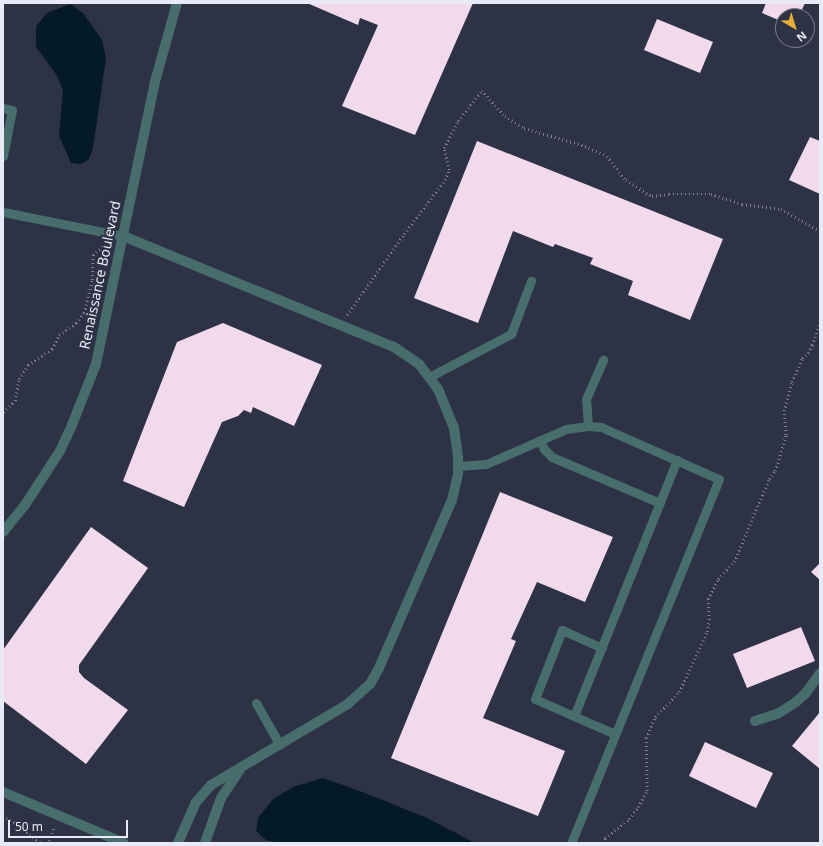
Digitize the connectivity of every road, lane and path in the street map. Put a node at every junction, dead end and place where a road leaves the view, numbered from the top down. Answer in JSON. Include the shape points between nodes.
{"nodes":[{"id":1,"x":177,"y":3,"type":"edge"},
{"id":2,"x":3,"y":108,"type":"edge"},
{"id":3,"x":3,"y":156,"type":"edge"},
{"id":4,"x":3,"y":212,"type":"edge"},
{"id":5,"x":820,"y":231,"type":"edge"},
{"id":6,"x":123,"y":236,"type":"junction"},
{"id":7,"x":531,"y":281,"type":"dead end"},
{"id":8,"x":820,"y":323,"type":"edge"},
{"id":9,"x":340,"y":325,"type":"junction"},
{"id":10,"x":603,"y":360,"type":"dead end"},
{"id":11,"x":429,"y":377,"type":"junction"},
{"id":12,"x":3,"y":412,"type":"edge"},
{"id":13,"x":588,"y":426,"type":"junction"},
{"id":14,"x":540,"y":440,"type":"junction"},
{"id":15,"x":677,"y":460,"type":"junction"},
{"id":16,"x":458,"y":466,"type":"junction"},
{"id":17,"x":660,"y":503,"type":"junction"},
{"id":18,"x":3,"y":532,"type":"edge"},
{"id":19,"x":602,"y":648,"type":"junction"},
{"id":20,"x":820,"y":673,"type":"edge"},
{"id":21,"x":256,"y":703,"type":"dead end"},
{"id":22,"x":574,"y":716,"type":"junction"},
{"id":23,"x":754,"y":721,"type":"dead end"},
{"id":24,"x":615,"y":734,"type":"junction"},
{"id":25,"x":280,"y":745,"type":"junction"},
{"id":26,"x":242,"y":767,"type":"junction"},
{"id":27,"x":3,"y":792,"type":"edge"},
{"id":28,"x":3,"y":816,"type":"edge"},
{"id":29,"x":59,"y":816,"type":"junction"},
{"id":30,"x":40,"y":843,"type":"edge"},
{"id":31,"x":45,"y":843,"type":"edge"},
{"id":32,"x":124,"y":843,"type":"edge"},
{"id":33,"x":178,"y":843,"type":"edge"},
{"id":34,"x":205,"y":843,"type":"edge"},
{"id":35,"x":571,"y":843,"type":"edge"},
{"id":36,"x":603,"y":843,"type":"edge"}],
"edges":[{"from":1,"to":6,"type":"street","name":"Renaissance Boulevard","via":[[162,52]]},
{"from":2,"to":3,"type":"lane","via":[[12,110]]},
{"from":4,"to":6,"type":"lane"},
{"from":5,"to":9,"type":"path","via":[[781,208],[742,204],[711,194],[652,196],[626,180],[607,156],[585,146],[524,128],[505,116],[482,90],[458,121],[444,148],[449,170],[445,180]]},
{"from":6,"to":9,"type":"street"},
{"from":6,"to":12,"type":"path","via":[[100,248],[93,255],[92,280],[84,313],[59,335],[52,349],[28,366],[19,380],[15,401]]},
{"from":6,"to":18,"type":"street","name":"Renaissance Boulevard","via":[[96,364],[84,395],[60,451],[25,505]]},
{"from":7,"to":11,"type":"lane","via":[[510,334]]},
{"from":8,"to":36,"type":"path","via":[[808,353],[802,358],[792,382],[784,411],[786,435],[775,471],[769,479],[734,562],[718,579],[708,599],[707,632],[680,692],[655,717],[646,738],[647,791],[629,819],[605,838]]},
{"from":9,"to":11,"type":"street","via":[[394,347],[419,364]]},
{"from":10,"to":13,"type":"lane","via":[[586,399]]},
{"from":11,"to":16,"type":"street","via":[[438,388],[454,428]]},
{"from":13,"to":14,"type":"lane","via":[[566,429]]},
{"from":13,"to":15,"type":"lane","via":[[601,427]]},
{"from":14,"to":16,"type":"lane","via":[[486,464]]},
{"from":14,"to":17,"type":"lane","via":[[552,457]]},
{"from":15,"to":17,"type":"lane"},
{"from":15,"to":24,"type":"lane","via":[[719,479]]},
{"from":16,"to":25,"type":"street","via":[[452,500],[373,681],[348,704]]},
{"from":17,"to":19,"type":"lane"},
{"from":19,"to":22,"type":"lane"},
{"from":19,"to":22,"type":"lane","via":[[562,630],[535,699]]},
{"from":20,"to":23,"type":"street","via":[[796,702],[779,713]]},
{"from":21,"to":25,"type":"lane"},
{"from":22,"to":24,"type":"lane"},
{"from":24,"to":35,"type":"lane"},
{"from":25,"to":26,"type":"street"},
{"from":26,"to":33,"type":"street","via":[[217,781],[201,795]]},
{"from":26,"to":34,"type":"street","via":[[221,798]]},
{"from":27,"to":29,"type":"street"},
{"from":28,"to":30,"type":"path"},
{"from":29,"to":31,"type":"path","via":[[49,841]]},
{"from":29,"to":32,"type":"street"}]}
